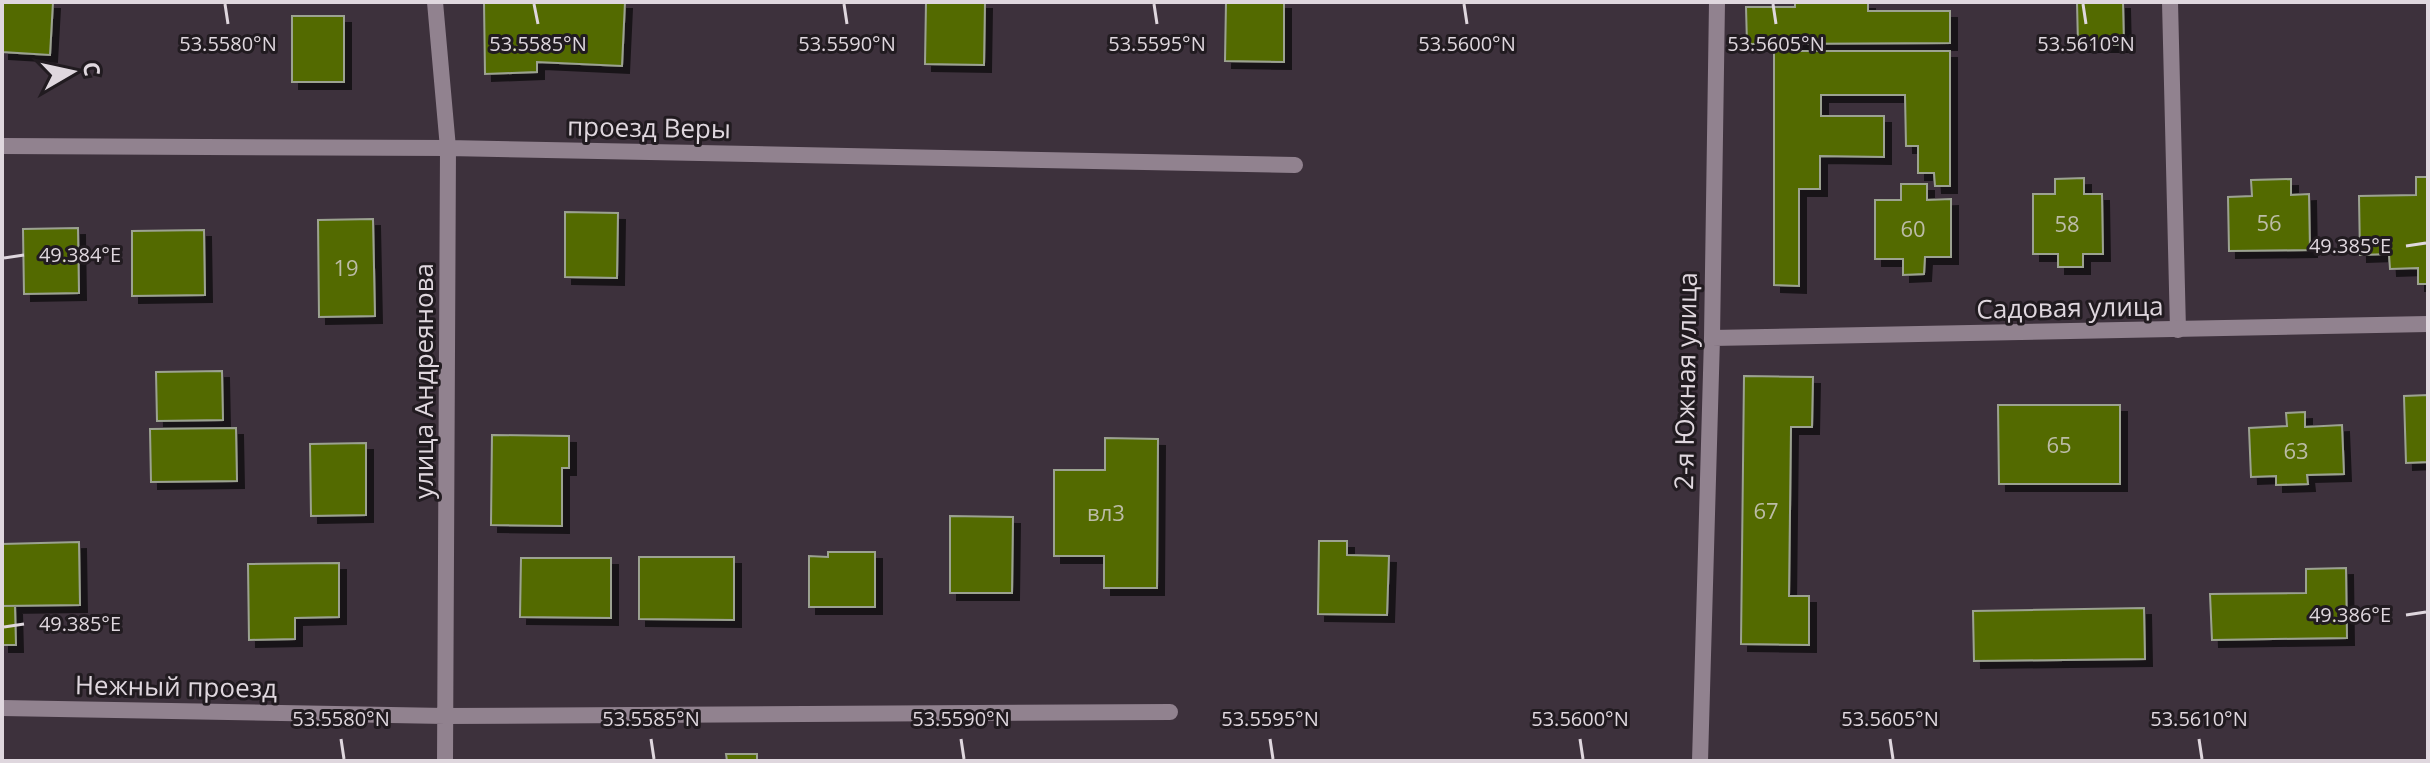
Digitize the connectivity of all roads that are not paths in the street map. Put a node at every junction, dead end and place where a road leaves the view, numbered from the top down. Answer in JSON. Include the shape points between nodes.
{"nodes":[{"id":1,"x":435,"y":2,"type":"edge"},
{"id":2,"x":1717,"y":2,"type":"edge"},
{"id":3,"x":2170,"y":2,"type":"edge"},
{"id":4,"x":2,"y":146,"type":"edge"},
{"id":5,"x":448,"y":148,"type":"junction"},
{"id":6,"x":1295,"y":165,"type":"dead end"},
{"id":7,"x":2428,"y":324,"type":"edge"},
{"id":8,"x":2178,"y":330,"type":"junction"},
{"id":9,"x":1712,"y":338,"type":"junction"},
{"id":10,"x":2,"y":708,"type":"edge"},
{"id":11,"x":1170,"y":712,"type":"dead end"},
{"id":12,"x":445,"y":716,"type":"junction"},
{"id":13,"x":445,"y":761,"type":"edge"},
{"id":14,"x":1700,"y":761,"type":"edge"}],
"edges":[{"from":1,"to":5,"type":"street","name":"улица Андреянова"},
{"from":2,"to":9,"type":"street","name":"2-я Южная улица"},
{"from":3,"to":8,"type":"street"},
{"from":4,"to":5,"type":"street","name":"проезд Веры"},
{"from":5,"to":6,"type":"street","name":"проезд Веры"},
{"from":5,"to":12,"type":"street","name":"улица Андреянова"},
{"from":7,"to":8,"type":"street","name":"Садовая улица"},
{"from":8,"to":9,"type":"street","name":"Садовая улица"},
{"from":9,"to":14,"type":"street","name":"2-я Южная улица"},
{"from":10,"to":12,"type":"street","name":"Нежный проезд"},
{"from":11,"to":12,"type":"street","name":"Нежный проезд"},
{"from":12,"to":13,"type":"street","name":"улица Андреянова"}]}
